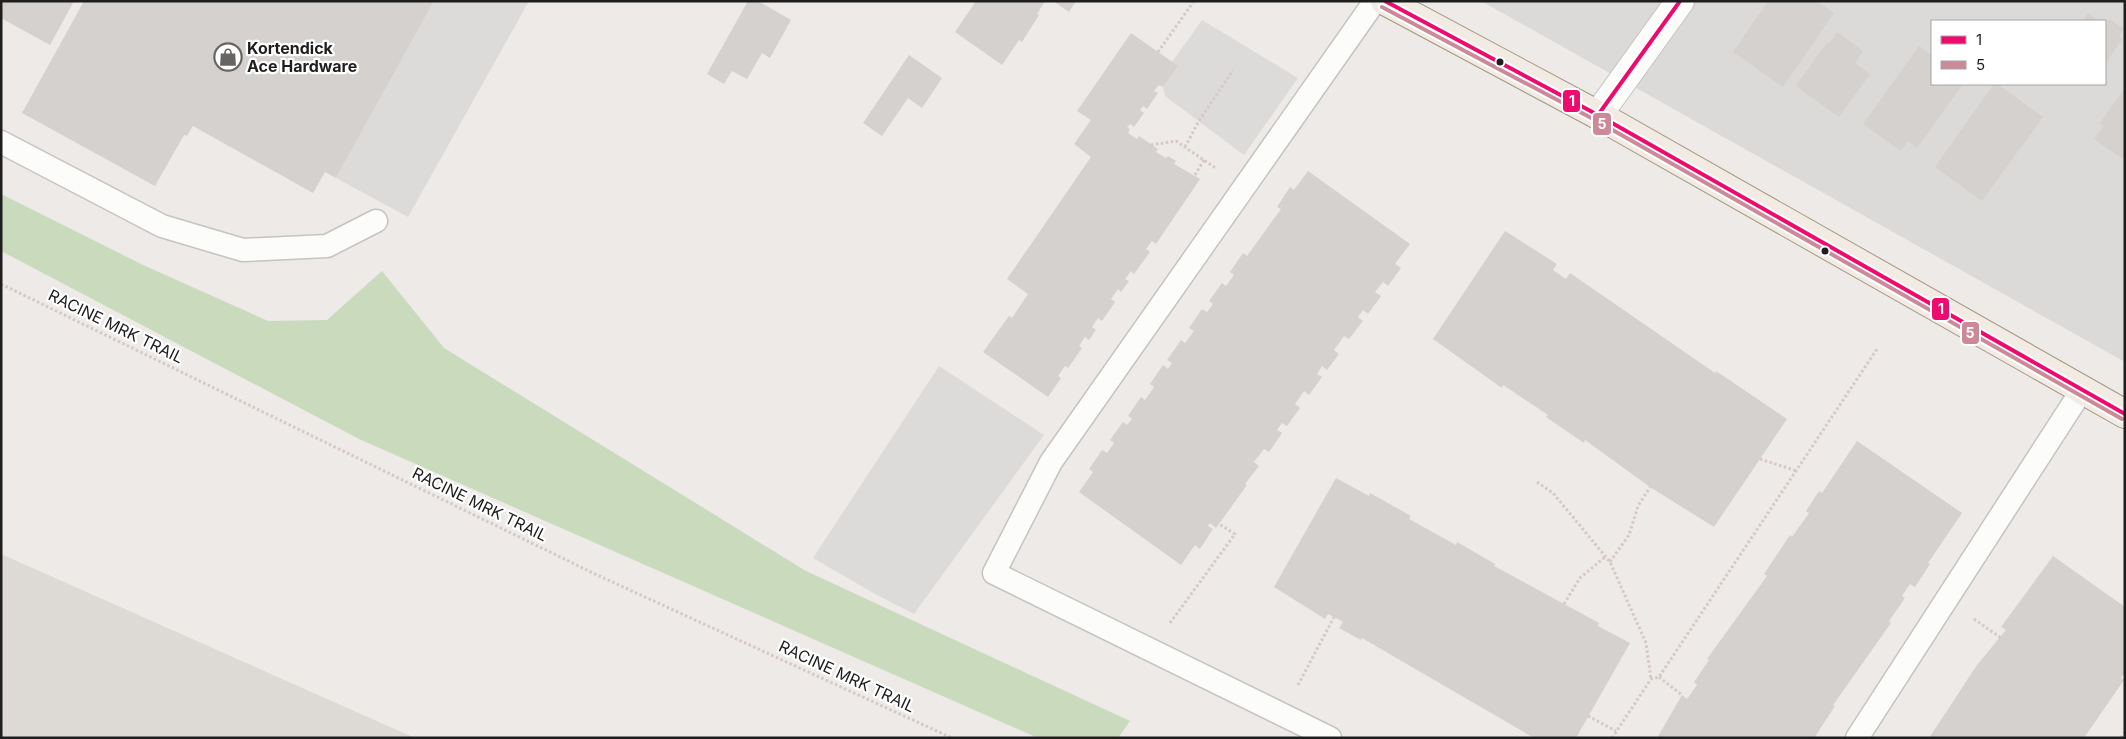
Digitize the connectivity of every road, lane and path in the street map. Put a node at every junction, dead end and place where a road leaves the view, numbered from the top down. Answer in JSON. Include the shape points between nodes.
{"nodes":[{"id":1,"x":1194,"y":1,"type":"edge"},
{"id":2,"x":1375,"y":1,"type":"edge"},
{"id":3,"x":1385,"y":1,"type":"edge"},
{"id":4,"x":1680,"y":1,"type":"edge"},
{"id":5,"x":1158,"y":52,"type":"dead end"},
{"id":6,"x":1233,"y":70,"type":"dead end"},
{"id":7,"x":1598,"y":115,"type":"junction"},
{"id":8,"x":1,"y":142,"type":"edge"},
{"id":9,"x":1151,"y":145,"type":"dead end"},
{"id":10,"x":1185,"y":146,"type":"junction"},
{"id":11,"x":1204,"y":160,"type":"junction"},
{"id":12,"x":1194,"y":175,"type":"dead end"},
{"id":13,"x":1244,"y":189,"type":"junction"},
{"id":14,"x":376,"y":221,"type":"dead end"},
{"id":15,"x":1,"y":284,"type":"edge"},
{"id":16,"x":1877,"y":349,"type":"dead end"},
{"id":17,"x":2082,"y":390,"type":"junction"},
{"id":18,"x":2125,"y":414,"type":"edge"},
{"id":19,"x":1760,"y":459,"type":"dead end"},
{"id":20,"x":1797,"y":471,"type":"junction"},
{"id":21,"x":1537,"y":482,"type":"dead end"},
{"id":22,"x":1650,"y":487,"type":"dead end"},
{"id":23,"x":1219,"y":524,"type":"dead end"},
{"id":24,"x":1605,"y":557,"type":"junction"},
{"id":25,"x":1610,"y":562,"type":"junction"},
{"id":26,"x":1564,"y":604,"type":"dead end"},
{"id":27,"x":1334,"y":617,"type":"dead end"},
{"id":28,"x":1150,"y":650,"type":"junction"},
{"id":29,"x":1659,"y":677,"type":"junction"},
{"id":30,"x":1651,"y":679,"type":"junction"},
{"id":31,"x":1682,"y":695,"type":"dead end"},
{"id":32,"x":1282,"y":714,"type":"junction"},
{"id":33,"x":1588,"y":716,"type":"dead end"},
{"id":34,"x":1616,"y":731,"type":"junction"},
{"id":35,"x":2125,"y":732,"type":"edge"},
{"id":36,"x":952,"y":738,"type":"edge"},
{"id":37,"x":1330,"y":738,"type":"edge"},
{"id":38,"x":1612,"y":738,"type":"edge"},
{"id":39,"x":1857,"y":738,"type":"edge"},
{"id":40,"x":2121,"y":738,"type":"edge"}],
"edges":[{"from":1,"to":5,"type":"path"},
{"from":2,"to":13,"type":"lane"},
{"from":3,"to":7,"type":"main road"},
{"from":4,"to":7,"type":"street"},
{"from":6,"to":10,"type":"path"},
{"from":7,"to":17,"type":"main road"},
{"from":8,"to":14,"type":"lane","via":[[162,226],[242,250],[327,246]]},
{"from":9,"to":10,"type":"path","via":[[1176,141]]},
{"from":10,"to":11,"type":"path"},
{"from":11,"to":12,"type":"path"},
{"from":11,"to":13,"type":"path"},
{"from":13,"to":28,"type":"lane","via":[[1051,462],[994,573]]},
{"from":15,"to":36,"type":"path","name":"RACINE MRK TRAIL","via":[[595,574]]},
{"from":16,"to":20,"type":"path"},
{"from":17,"to":18,"type":"main road"},
{"from":17,"to":39,"type":"lane"},
{"from":19,"to":20,"type":"path"},
{"from":20,"to":29,"type":"path"},
{"from":21,"to":24,"type":"path","via":[[1553,493]]},
{"from":22,"to":25,"type":"path","via":[[1638,506],[1628,535]]},
{"from":23,"to":28,"type":"path","via":[[1235,534]]},
{"from":24,"to":25,"type":"path"},
{"from":24,"to":26,"type":"path","via":[[1580,578]]},
{"from":25,"to":30,"type":"path","via":[[1646,643]]},
{"from":27,"to":32,"type":"path"},
{"from":28,"to":32,"type":"lane"},
{"from":29,"to":30,"type":"path"},
{"from":29,"to":31,"type":"path"},
{"from":30,"to":34,"type":"path"},
{"from":32,"to":37,"type":"lane"},
{"from":33,"to":34,"type":"path"},
{"from":34,"to":38,"type":"path"},
{"from":35,"to":40,"type":"path"}]}
